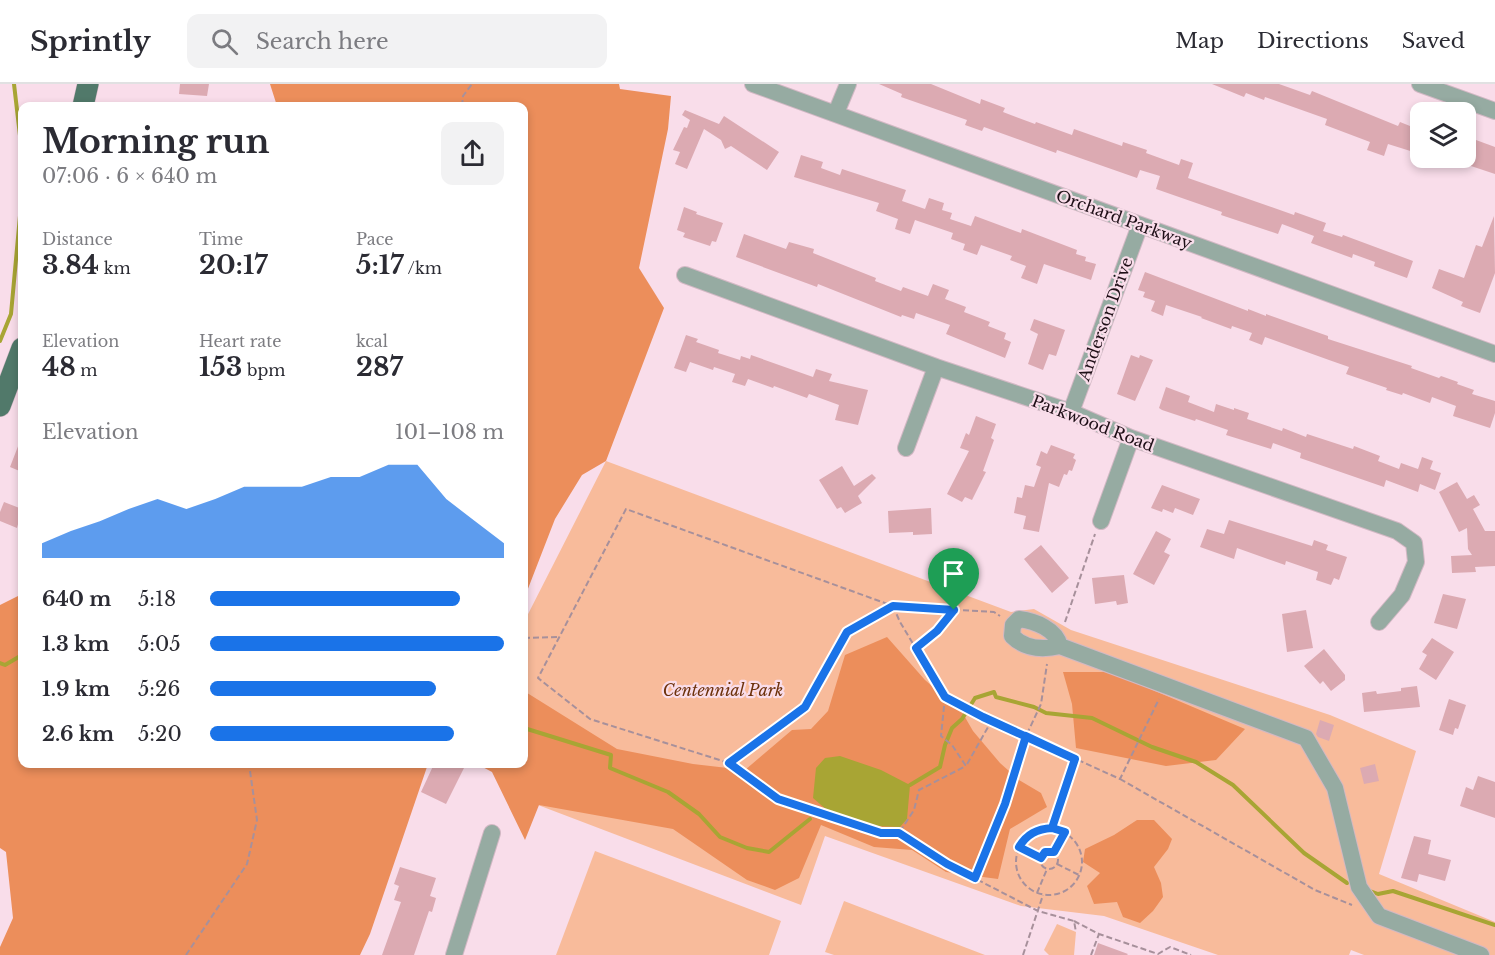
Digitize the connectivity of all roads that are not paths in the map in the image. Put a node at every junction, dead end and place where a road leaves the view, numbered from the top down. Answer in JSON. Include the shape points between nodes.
{"nodes":[{"id":1,"x":88,"y":84,"type":"edge"},
{"id":2,"x":753,"y":84,"type":"edge"},
{"id":3,"x":848,"y":84,"type":"edge"},
{"id":4,"x":1420,"y":84,"type":"edge"},
{"id":5,"x":84,"y":102,"type":"edge"},
{"id":6,"x":1495,"y":111,"type":"edge"},
{"id":7,"x":836,"y":113,"type":"junction"},
{"id":8,"x":1140,"y":225,"type":"junction"},
{"id":9,"x":685,"y":275,"type":"dead end"},
{"id":10,"x":1495,"y":354,"type":"edge"},
{"id":11,"x":18,"y":359,"type":"edge"},
{"id":12,"x":936,"y":367,"type":"junction"},
{"id":13,"x":0,"y":406,"type":"edge"},
{"id":14,"x":1071,"y":412,"type":"junction"},
{"id":15,"x":1131,"y":438,"type":"junction"},
{"id":16,"x":906,"y":448,"type":"dead end"},
{"id":17,"x":1101,"y":520,"type":"road end"},
{"id":18,"x":1379,"y":622,"type":"dead end"},
{"id":19,"x":1054,"y":648,"type":"road end"},
{"id":20,"x":492,"y":833,"type":"dead end"},
{"id":21,"x":454,"y":955,"type":"edge"},
{"id":22,"x":1481,"y":955,"type":"edge"}],
"edges":[{"from":1,"to":5,"type":"main road"},
{"from":2,"to":7,"type":"street","name":"Orchard Parkway"},
{"from":3,"to":7,"type":"street"},
{"from":4,"to":6,"type":"street"},
{"from":7,"to":8,"type":"street","name":"Orchard Parkway"},
{"from":8,"to":10,"type":"street","name":"Orchard Parkway"},
{"from":8,"to":14,"type":"street","name":"Anderson Drive"},
{"from":9,"to":12,"type":"street","name":"Parkwood Road"},
{"from":11,"to":13,"type":"main road"},
{"from":12,"to":14,"type":"street","name":"Parkwood Road"},
{"from":12,"to":16,"type":"street"},
{"from":14,"to":15,"type":"street","name":"Parkwood Road"},
{"from":15,"to":17,"type":"street"},
{"from":15,"to":18,"type":"street","name":"Parkwood Road","via":[[1397,531],[1414,543],[1416,562],[1402,595]]},
{"from":19,"to":22,"type":"street","via":[[1306,738],[1335,788],[1359,887],[1379,916]]},
{"from":20,"to":21,"type":"street"}]}
